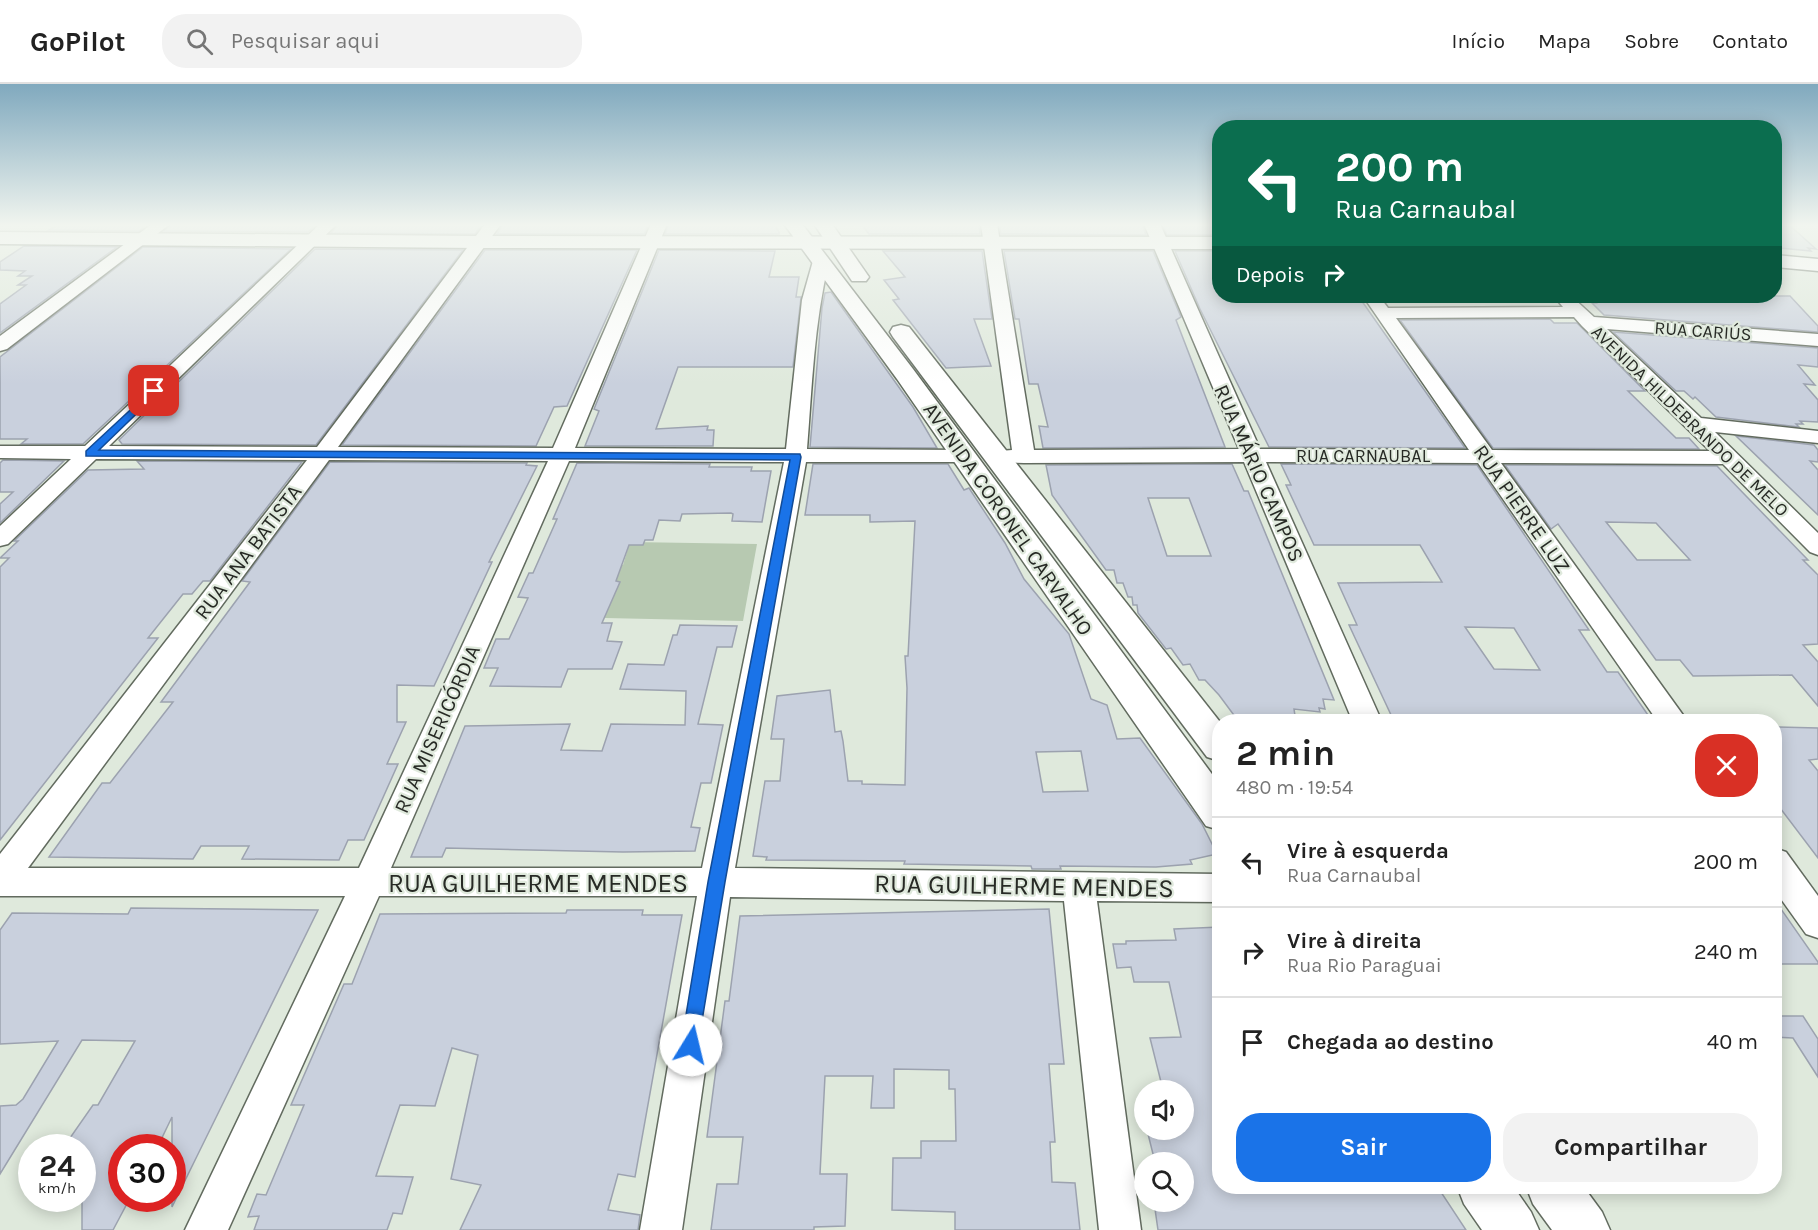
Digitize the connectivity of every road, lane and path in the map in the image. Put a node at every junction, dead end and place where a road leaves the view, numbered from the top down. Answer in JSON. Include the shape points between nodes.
{"nodes":[{"id":1,"x":91,"y":277,"type":"edge"},
{"id":2,"x":273,"y":277,"type":"edge"},
{"id":3,"x":454,"y":277,"type":"edge"},
{"id":4,"x":636,"y":277,"type":"edge"},
{"id":5,"x":816,"y":277,"type":"edge"},
{"id":6,"x":842,"y":277,"type":"edge"},
{"id":7,"x":848,"y":277,"type":"edge"},
{"id":8,"x":994,"y":277,"type":"edge"},
{"id":9,"x":1174,"y":277,"type":"edge"},
{"id":10,"x":1569,"y":303,"type":"edge"},
{"id":11,"x":1377,"y":304,"type":"edge"},
{"id":12,"x":1583,"y":317,"type":"junction"},
{"id":13,"x":1818,"y":340,"type":"edge"},
{"id":14,"x":0,"y":345,"type":"edge"},
{"id":15,"x":1695,"y":423,"type":"junction"},
{"id":16,"x":1818,"y":437,"type":"edge"},
{"id":17,"x":0,"y":452,"type":"edge"},
{"id":18,"x":89,"y":453,"type":"junction"},
{"id":19,"x":323,"y":453,"type":"junction"},
{"id":20,"x":560,"y":454,"type":"junction"},
{"id":21,"x":1251,"y":455,"type":"junction"},
{"id":22,"x":964,"y":456,"type":"junction"},
{"id":23,"x":1485,"y":456,"type":"junction"},
{"id":24,"x":796,"y":457,"type":"junction"},
{"id":25,"x":1010,"y":457,"type":"junction"},
{"id":26,"x":1729,"y":458,"type":"junction"},
{"id":27,"x":0,"y":539,"type":"edge"},
{"id":28,"x":1818,"y":547,"type":"edge"},
{"id":29,"x":1364,"y":714,"type":"edge"},
{"id":30,"x":1668,"y":714,"type":"edge"},
{"id":31,"x":1212,"y":736,"type":"edge"},
{"id":32,"x":1212,"y":804,"type":"edge"},
{"id":33,"x":1790,"y":880,"type":"edge"},
{"id":34,"x":0,"y":881,"type":"edge"},
{"id":35,"x":716,"y":882,"type":"junction"},
{"id":36,"x":369,"y":883,"type":"junction"},
{"id":37,"x":1078,"y":887,"type":"junction"},
{"id":38,"x":1212,"y":888,"type":"edge"},
{"id":39,"x":1818,"y":923,"type":"edge"},
{"id":40,"x":1488,"y":1194,"type":"edge"},
{"id":41,"x":1557,"y":1194,"type":"edge"},
{"id":42,"x":206,"y":1230,"type":"edge"},
{"id":43,"x":661,"y":1230,"type":"edge"},
{"id":44,"x":1120,"y":1230,"type":"edge"},
{"id":45,"x":1513,"y":1230,"type":"edge"},
{"id":46,"x":1584,"y":1230,"type":"edge"}],
"edges":[{"from":1,"to":14,"type":"street"},
{"from":2,"to":18,"type":"street"},
{"from":3,"to":19,"type":"street","name":"RUA ANA BATISTA"},
{"from":4,"to":20,"type":"street","name":"RUA MISERICÓRDIA"},
{"from":5,"to":24,"type":"street","via":[[806,341]]},
{"from":6,"to":22,"type":"main road","name":"AVENIDA CORONEL CARVALHO"},
{"from":7,"to":25,"type":"main road","name":"AVENIDA CORONEL CARVALHO"},
{"from":8,"to":25,"type":"street"},
{"from":9,"to":21,"type":"street","name":"RUA MÁRIO CAMPOS"},
{"from":10,"to":12,"type":"street","name":"AVENIDA HILDEBRANDO DE MELO"},
{"from":11,"to":12,"type":"street","name":"RUA CARIÚS"},
{"from":11,"to":23,"type":"street","name":"RUA PIERRE LUZ"},
{"from":12,"to":13,"type":"street","name":"RUA CARIÚS"},
{"from":12,"to":15,"type":"street","name":"AVENIDA HILDEBRANDO DE MELO"},
{"from":15,"to":16,"type":"street"},
{"from":15,"to":26,"type":"street","name":"AVENIDA HILDEBRANDO DE MELO"},
{"from":17,"to":18,"type":"street"},
{"from":18,"to":19,"type":"street"},
{"from":18,"to":27,"type":"street"},
{"from":19,"to":20,"type":"street"},
{"from":19,"to":34,"type":"street","name":"RUA ANA BATISTA"},
{"from":20,"to":24,"type":"street"},
{"from":20,"to":36,"type":"street","name":"RUA MISERICÓRDIA"},
{"from":21,"to":23,"type":"street","name":"RUA CARNAUBAL"},
{"from":21,"to":25,"type":"street","name":"RUA CARNAUBAL"},
{"from":21,"to":29,"type":"street","name":"RUA MÁRIO CAMPOS"},
{"from":22,"to":24,"type":"street"},
{"from":22,"to":32,"type":"main road","name":"AVENIDA CORONEL CARVALHO"},
{"from":23,"to":26,"type":"street","name":"RUA CARNAUBAL"},
{"from":23,"to":30,"type":"street","name":"RUA PIERRE LUZ"},
{"from":24,"to":35,"type":"street"},
{"from":25,"to":31,"type":"main road","name":"AVENIDA CORONEL CARVALHO"},
{"from":26,"to":28,"type":"street","name":"AVENIDA HILDEBRANDO DE MELO"},
{"from":33,"to":39,"type":"street"},
{"from":34,"to":36,"type":"street","name":"RUA GUILHERME MENDES"},
{"from":35,"to":36,"type":"street","name":"RUA GUILHERME MENDES"},
{"from":35,"to":37,"type":"street","name":"RUA GUILHERME MENDES"},
{"from":35,"to":43,"type":"street"},
{"from":36,"to":42,"type":"street","name":"RUA MISERICÓRDIA"},
{"from":37,"to":38,"type":"street","name":"RUA GUILHERME MENDES"},
{"from":37,"to":44,"type":"street"},
{"from":40,"to":45,"type":"main road"},
{"from":41,"to":46,"type":"main road"}]}
